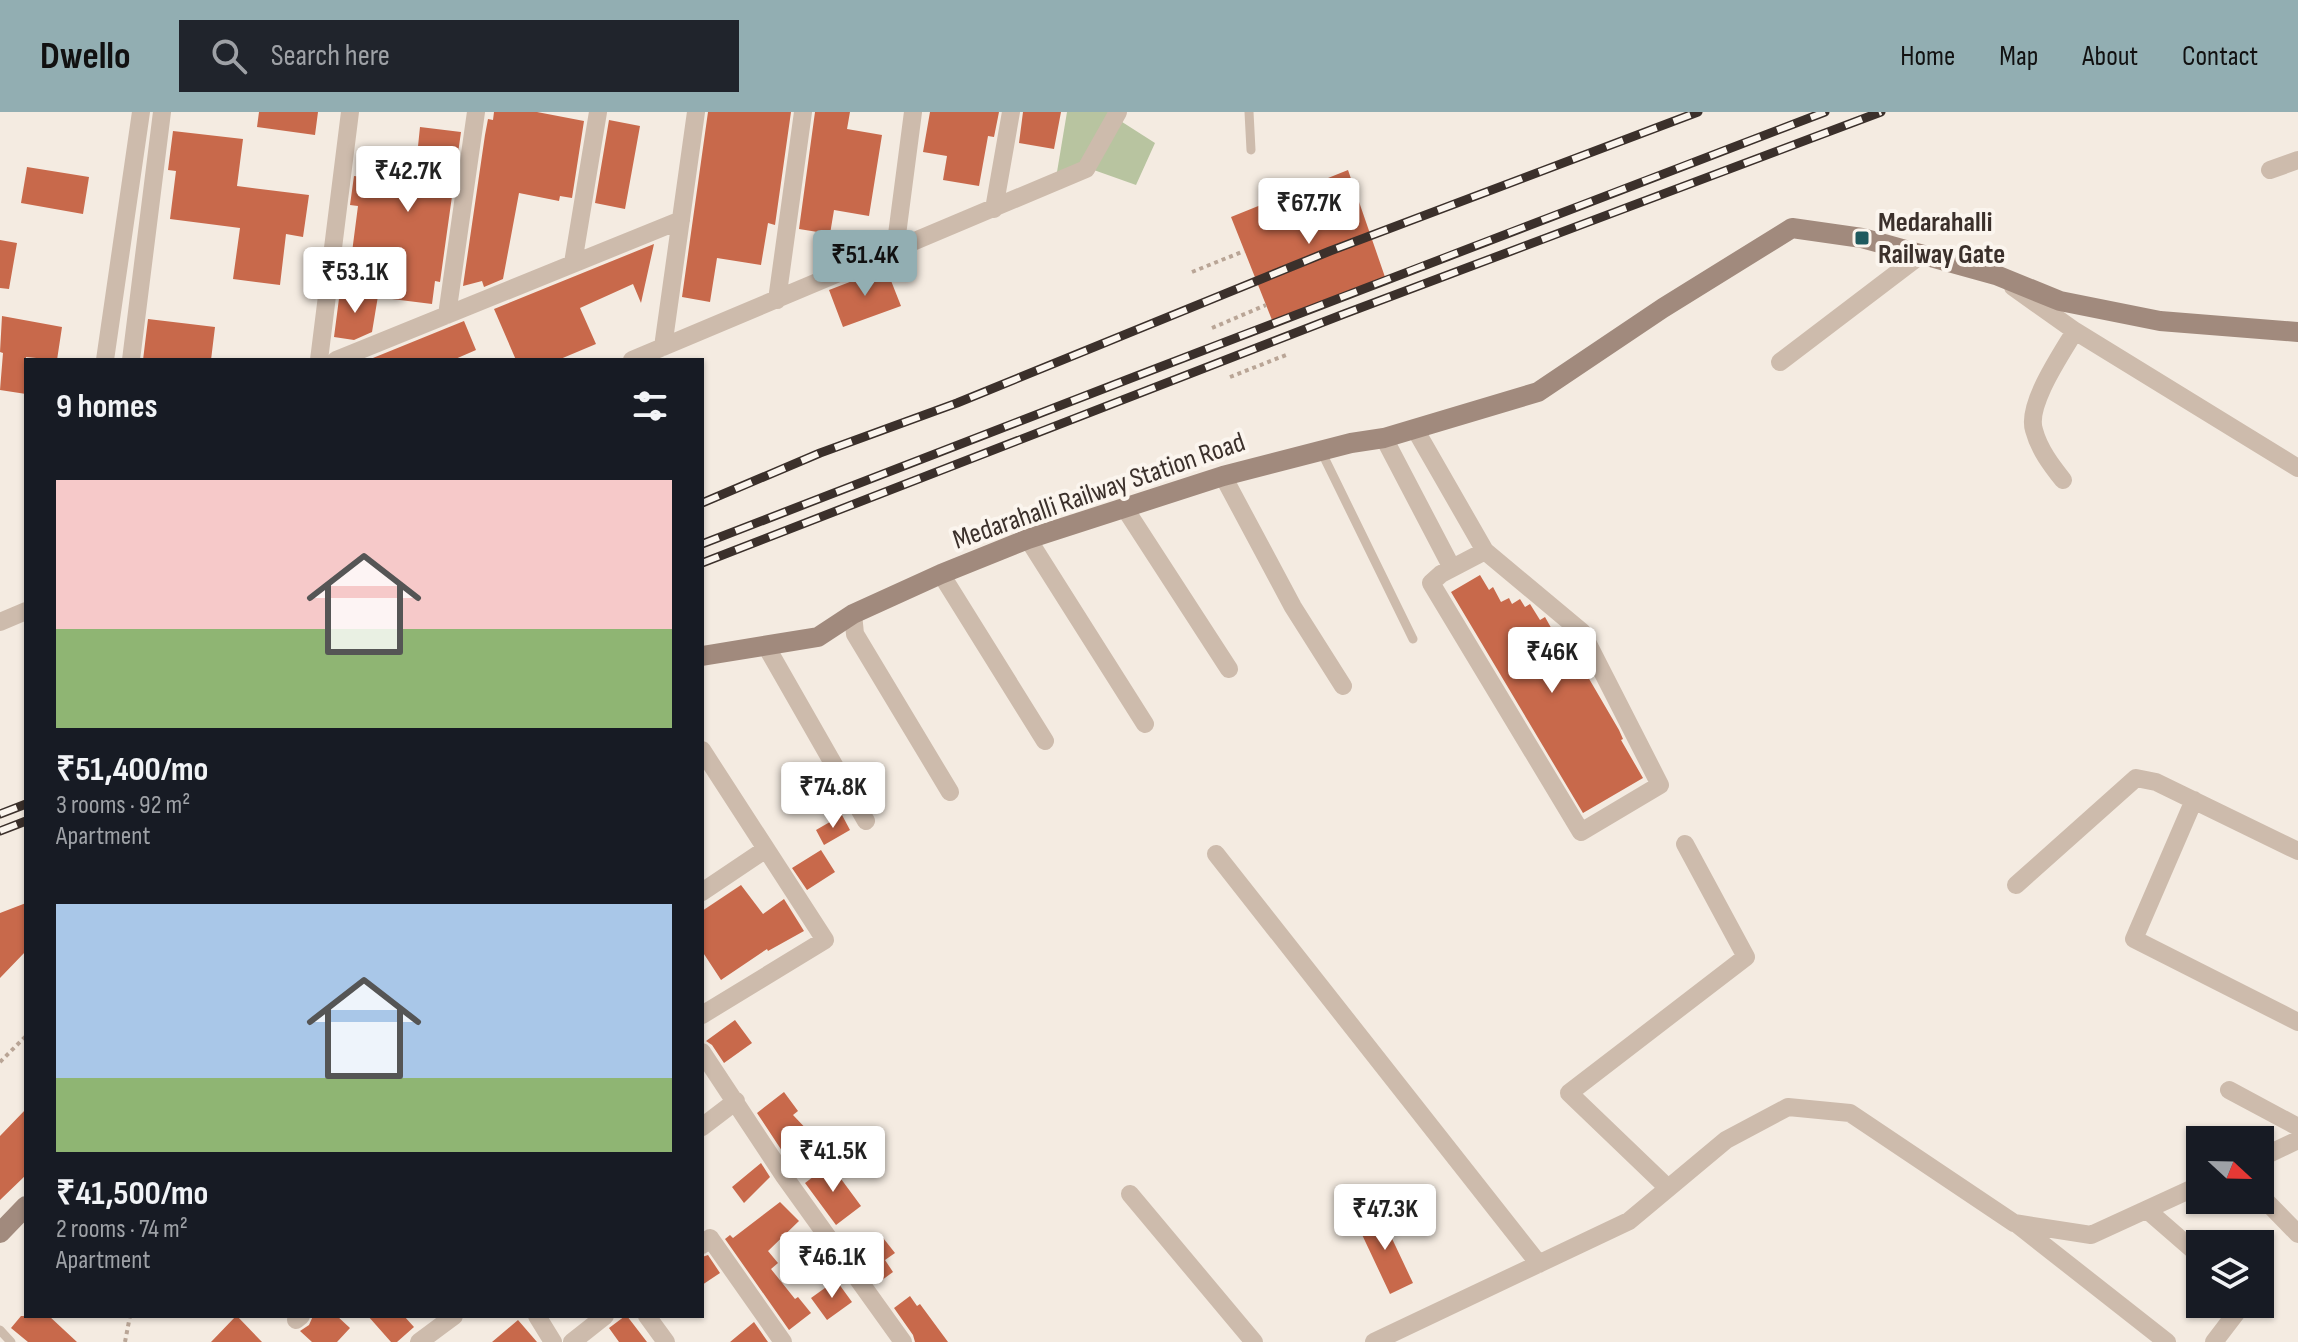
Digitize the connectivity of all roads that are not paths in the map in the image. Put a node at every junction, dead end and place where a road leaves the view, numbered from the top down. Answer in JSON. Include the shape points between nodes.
{"nodes":[{"id":1,"x":141,"y":112,"type":"edge"},
{"id":2,"x":162,"y":112,"type":"edge"},
{"id":3,"x":350,"y":112,"type":"edge"},
{"id":4,"x":476,"y":112,"type":"edge"},
{"id":5,"x":598,"y":112,"type":"edge"},
{"id":6,"x":696,"y":112,"type":"edge"},
{"id":7,"x":803,"y":112,"type":"edge"},
{"id":8,"x":913,"y":112,"type":"edge"},
{"id":9,"x":1011,"y":112,"type":"edge"},
{"id":10,"x":1118,"y":112,"type":"edge"},
{"id":11,"x":1249,"y":112,"type":"edge"},
{"id":12,"x":1251,"y":150,"type":"dead end"},
{"id":13,"x":2298,"y":160,"type":"edge"},
{"id":14,"x":2270,"y":170,"type":"dead end"},
{"id":15,"x":994,"y":209,"type":"junction"},
{"id":16,"x":681,"y":220,"type":"junction"},
{"id":17,"x":895,"y":250,"type":"junction"},
{"id":18,"x":1922,"y":254,"type":"junction"},
{"id":19,"x":573,"y":263,"type":"junction"},
{"id":20,"x":1996,"y":275,"type":"junction"},
{"id":21,"x":777,"y":300,"type":"junction"},
{"id":22,"x":447,"y":315,"type":"junction"},
{"id":23,"x":2075,"y":331,"type":"junction"},
{"id":24,"x":2298,"y":332,"type":"edge"},
{"id":25,"x":663,"y":347,"type":"junction"},
{"id":26,"x":105,"y":358,"type":"edge"},
{"id":27,"x":131,"y":358,"type":"edge"},
{"id":28,"x":319,"y":358,"type":"edge"},
{"id":29,"x":341,"y":358,"type":"edge"},
{"id":30,"x":637,"y":358,"type":"edge"},
{"id":31,"x":1780,"y":362,"type":"dead end"},
{"id":32,"x":1415,"y":429,"type":"junction"},
{"id":33,"x":1384,"y":438,"type":"junction"},
{"id":34,"x":1321,"y":451,"type":"junction"},
{"id":35,"x":2298,"y":468,"type":"edge"},
{"id":36,"x":1223,"y":476,"type":"junction"},
{"id":37,"x":2063,"y":480,"type":"dead end"},
{"id":38,"x":1124,"y":507,"type":"junction"},
{"id":39,"x":1028,"y":539,"type":"junction"},
{"id":40,"x":1485,"y":551,"type":"junction"},
{"id":41,"x":1452,"y":568,"type":"junction"},
{"id":42,"x":941,"y":574,"type":"junction"},
{"id":43,"x":24,"y":612,"type":"edge"},
{"id":44,"x":853,"y":614,"type":"junction"},
{"id":45,"x":0,"y":622,"type":"edge"},
{"id":46,"x":1413,"y":639,"type":"dead end"},
{"id":47,"x":766,"y":646,"type":"junction"},
{"id":48,"x":704,"y":656,"type":"edge"},
{"id":49,"x":1229,"y":669,"type":"dead end"},
{"id":50,"x":1343,"y":686,"type":"dead end"},
{"id":51,"x":1145,"y":724,"type":"dead end"},
{"id":52,"x":1045,"y":741,"type":"dead end"},
{"id":53,"x":704,"y":753,"type":"edge"},
{"id":54,"x":950,"y":792,"type":"dead end"},
{"id":55,"x":2194,"y":800,"type":"junction"},
{"id":56,"x":866,"y":821,"type":"dead end"},
{"id":57,"x":1685,"y":844,"type":"dead end"},
{"id":58,"x":766,"y":849,"type":"junction"},
{"id":59,"x":2298,"y":851,"type":"edge"},
{"id":60,"x":1216,"y":854,"type":"dead end"},
{"id":61,"x":2016,"y":885,"type":"dead end"},
{"id":62,"x":704,"y":891,"type":"edge"},
{"id":63,"x":704,"y":1014,"type":"edge"},
{"id":64,"x":2297,"y":1021,"type":"edge"},
{"id":65,"x":704,"y":1055,"type":"edge"},
{"id":66,"x":2229,"y":1090,"type":"dead end"},
{"id":67,"x":736,"y":1101,"type":"junction"},
{"id":68,"x":704,"y":1125,"type":"edge"},
{"id":69,"x":2298,"y":1127,"type":"edge"},
{"id":70,"x":2298,"y":1140,"type":"edge"},
{"id":71,"x":2274,"y":1151,"type":"edge"},
{"id":72,"x":1668,"y":1188,"type":"junction"},
{"id":73,"x":2186,"y":1192,"type":"edge"},
{"id":74,"x":1130,"y":1194,"type":"dead end"},
{"id":75,"x":24,"y":1208,"type":"edge"},
{"id":76,"x":2274,"y":1209,"type":"edge"},
{"id":77,"x":2147,"y":1210,"type":"junction"},
{"id":78,"x":2014,"y":1223,"type":"junction"},
{"id":79,"x":0,"y":1233,"type":"edge"},
{"id":80,"x":2298,"y":1234,"type":"edge"},
{"id":81,"x":704,"y":1243,"type":"edge"},
{"id":82,"x":2186,"y":1244,"type":"edge"},
{"id":83,"x":1539,"y":1264,"type":"junction"},
{"id":84,"x":451,"y":1318,"type":"edge"},
{"id":85,"x":538,"y":1318,"type":"edge"},
{"id":86,"x":602,"y":1318,"type":"edge"},
{"id":87,"x":648,"y":1318,"type":"edge"},
{"id":88,"x":2232,"y":1318,"type":"edge"},
{"id":89,"x":0,"y":1330,"type":"edge"},
{"id":90,"x":11,"y":1342,"type":"edge"},
{"id":91,"x":419,"y":1342,"type":"edge"},
{"id":92,"x":553,"y":1342,"type":"edge"},
{"id":93,"x":572,"y":1342,"type":"edge"},
{"id":94,"x":666,"y":1342,"type":"edge"},
{"id":95,"x":783,"y":1342,"type":"edge"},
{"id":96,"x":903,"y":1342,"type":"edge"},
{"id":97,"x":1254,"y":1342,"type":"edge"},
{"id":98,"x":1374,"y":1342,"type":"edge"},
{"id":99,"x":2167,"y":1342,"type":"edge"},
{"id":100,"x":2214,"y":1342,"type":"edge"}],
"edges":[{"from":1,"to":26,"type":"street"},
{"from":2,"to":27,"type":"street"},
{"from":3,"to":28,"type":"street"},
{"from":4,"to":22,"type":"street"},
{"from":5,"to":19,"type":"street"},
{"from":6,"to":16,"type":"street"},
{"from":7,"to":21,"type":"street"},
{"from":8,"to":17,"type":"street"},
{"from":9,"to":15,"type":"street"},
{"from":10,"to":15,"type":"street","via":[[1086,169]]},
{"from":11,"to":12,"type":"lane"},
{"from":13,"to":14,"type":"street"},
{"from":15,"to":17,"type":"street"},
{"from":16,"to":19,"type":"street"},
{"from":16,"to":25,"type":"street"},
{"from":17,"to":21,"type":"street"},
{"from":18,"to":20,"type":"street","name":"Medarahalli Railway Station Road"},
{"from":18,"to":31,"type":"street"},
{"from":18,"to":32,"type":"street","name":"Medarahalli Railway Station Road","via":[[1792,228],[1538,392]]},
{"from":19,"to":22,"type":"street"},
{"from":20,"to":23,"type":"street"},
{"from":20,"to":24,"type":"street","name":"Medarahalli Railway Station Road","via":[[2060,301],[2160,321]]},
{"from":21,"to":25,"type":"street"},
{"from":22,"to":29,"type":"street"},
{"from":23,"to":35,"type":"street"},
{"from":23,"to":37,"type":"street","via":[[2051,370],[2032,427]]},
{"from":25,"to":30,"type":"street"},
{"from":32,"to":33,"type":"street","name":"Medarahalli Railway Station Road"},
{"from":32,"to":40,"type":"street"},
{"from":33,"to":34,"type":"street","name":"Medarahalli Railway Station Road"},
{"from":33,"to":41,"type":"street"},
{"from":34,"to":36,"type":"street","name":"Medarahalli Railway Station Road"},
{"from":34,"to":46,"type":"lane"},
{"from":36,"to":38,"type":"street","name":"Medarahalli Railway Station Road"},
{"from":36,"to":50,"type":"street","via":[[1293,607]]},
{"from":38,"to":39,"type":"street","name":"Medarahalli Railway Station Road"},
{"from":38,"to":49,"type":"street"},
{"from":39,"to":42,"type":"street","name":"Medarahalli Railway Station Road"},
{"from":39,"to":51,"type":"street"},
{"from":40,"to":41,"type":"street"},
{"from":40,"to":41,"type":"street","via":[[1582,632],[1660,785],[1581,832],[1434,591],[1431,583]]},
{"from":42,"to":44,"type":"street","name":"Medarahalli Railway Station Road"},
{"from":42,"to":52,"type":"street"},
{"from":43,"to":45,"type":"street"},
{"from":44,"to":47,"type":"street","name":"Medarahalli Railway Station Road","via":[[818,637]]},
{"from":44,"to":54,"type":"street","via":[[855,634]]},
{"from":47,"to":48,"type":"street","name":"Medarahalli Railway Station Road"},
{"from":47,"to":56,"type":"street"},
{"from":53,"to":58,"type":"street"},
{"from":55,"to":59,"type":"street"},
{"from":55,"to":61,"type":"street","via":[[2136,778]]},
{"from":55,"to":64,"type":"street","via":[[2134,939]]},
{"from":57,"to":72,"type":"street","via":[[1746,957],[1569,1093]]},
{"from":58,"to":62,"type":"street"},
{"from":58,"to":63,"type":"street","via":[[825,940]]},
{"from":60,"to":83,"type":"street"},
{"from":65,"to":67,"type":"street"},
{"from":66,"to":69,"type":"street"},
{"from":67,"to":68,"type":"street"},
{"from":67,"to":96,"type":"street"},
{"from":70,"to":71,"type":"street"},
{"from":72,"to":78,"type":"street","via":[[1726,1140],[1788,1107],[1850,1113]]},
{"from":72,"to":83,"type":"street","via":[[1629,1221]]},
{"from":73,"to":77,"type":"street"},
{"from":74,"to":97,"type":"street"},
{"from":75,"to":79,"type":"street"},
{"from":76,"to":80,"type":"street"},
{"from":77,"to":78,"type":"street","via":[[2091,1235]]},
{"from":77,"to":82,"type":"street"},
{"from":78,"to":99,"type":"street"},
{"from":81,"to":95,"type":"street","via":[[710,1238]]},
{"from":83,"to":98,"type":"street"},
{"from":84,"to":91,"type":"street"},
{"from":85,"to":92,"type":"street"},
{"from":86,"to":93,"type":"street"},
{"from":87,"to":94,"type":"street"},
{"from":88,"to":100,"type":"street"},
{"from":89,"to":90,"type":"lane"}]}
